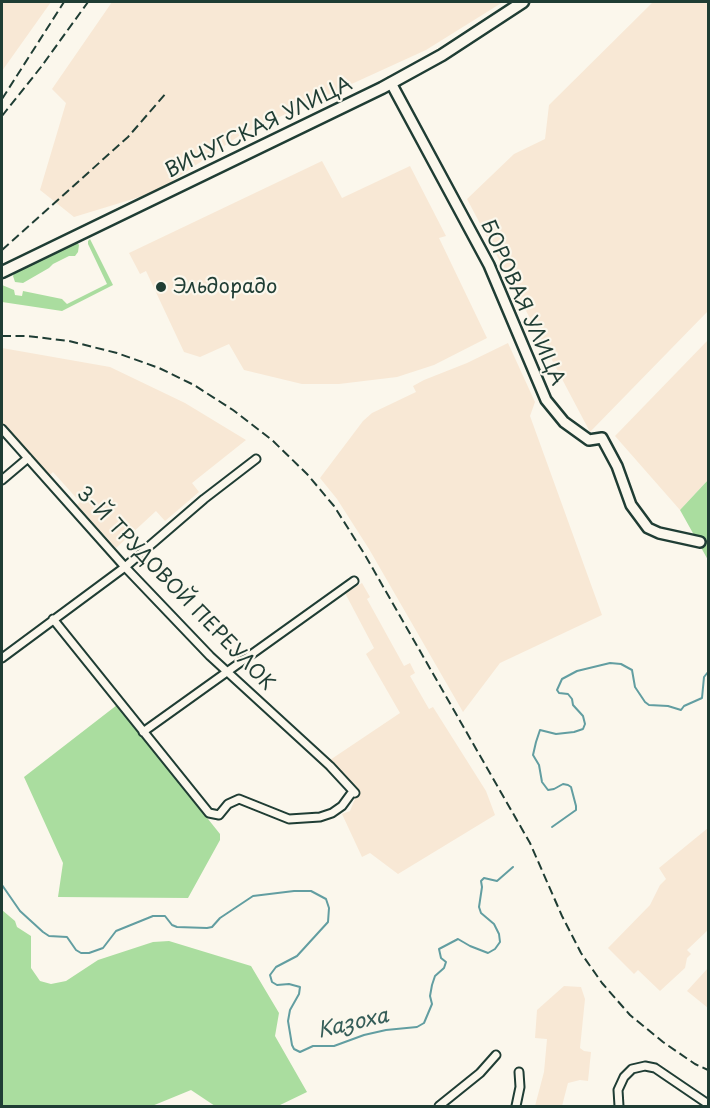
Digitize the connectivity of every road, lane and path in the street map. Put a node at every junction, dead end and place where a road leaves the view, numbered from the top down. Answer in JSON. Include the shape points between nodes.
{"nodes":[{"id":1,"x":523,"y":2,"type":"edge"},
{"id":2,"x":391,"y":83,"type":"junction"},
{"id":3,"x":2,"y":272,"type":"edge"},
{"id":4,"x":2,"y":429,"type":"edge"},
{"id":5,"x":28,"y":458,"type":"junction"},
{"id":6,"x":256,"y":459,"type":"dead end"},
{"id":7,"x":2,"y":480,"type":"edge"},
{"id":8,"x":700,"y":542,"type":"dead end"},
{"id":9,"x":124,"y":567,"type":"junction"},
{"id":10,"x":354,"y":581,"type":"dead end"},
{"id":11,"x":53,"y":619,"type":"junction"},
{"id":12,"x":2,"y":658,"type":"edge"},
{"id":13,"x":228,"y":672,"type":"junction"},
{"id":14,"x":143,"y":732,"type":"junction"},
{"id":15,"x":496,"y":1055,"type":"dead end"},
{"id":16,"x":519,"y":1072,"type":"dead end"},
{"id":17,"x":708,"y":1104,"type":"edge"},
{"id":18,"x":439,"y":1107,"type":"edge"},
{"id":19,"x":516,"y":1107,"type":"edge"},
{"id":20,"x":620,"y":1107,"type":"edge"}],
"edges":[{"from":1,"to":2,"type":"main road","name":"ВИЧУГСКАЯ УЛИЦА"},
{"from":2,"to":3,"type":"main road","name":"ВИЧУГСКАЯ УЛИЦА"},
{"from":2,"to":8,"type":"street","name":"БОРОВАЯ УЛИЦА","via":[[489,265],[546,400],[564,422],[589,440],[602,438],[617,465],[631,505],[648,528]]},
{"from":4,"to":5,"type":"street","name":"3-Й ТРУДОВОЙ ПЕРЕУЛОК"},
{"from":5,"to":7,"type":"street"},
{"from":5,"to":9,"type":"street","name":"3-Й ТРУДОВОЙ ПЕРЕУЛОК"},
{"from":6,"to":9,"type":"street"},
{"from":9,"to":11,"type":"street"},
{"from":9,"to":13,"type":"street","name":"3-Й ТРУДОВОЙ ПЕРЕУЛОК"},
{"from":10,"to":13,"type":"street"},
{"from":11,"to":12,"type":"street"},
{"from":11,"to":14,"type":"street"},
{"from":13,"to":14,"type":"street"},
{"from":13,"to":14,"type":"street","name":"3-Й ТРУДОВОЙ ПЕРЕУЛОК","via":[[354,792],[342,806],[320,817],[289,819],[239,799],[214,815]]},
{"from":15,"to":18,"type":"street"},
{"from":16,"to":19,"type":"street"},
{"from":17,"to":20,"type":"street","via":[[656,1068],[645,1066],[632,1069],[620,1083]]}]}
